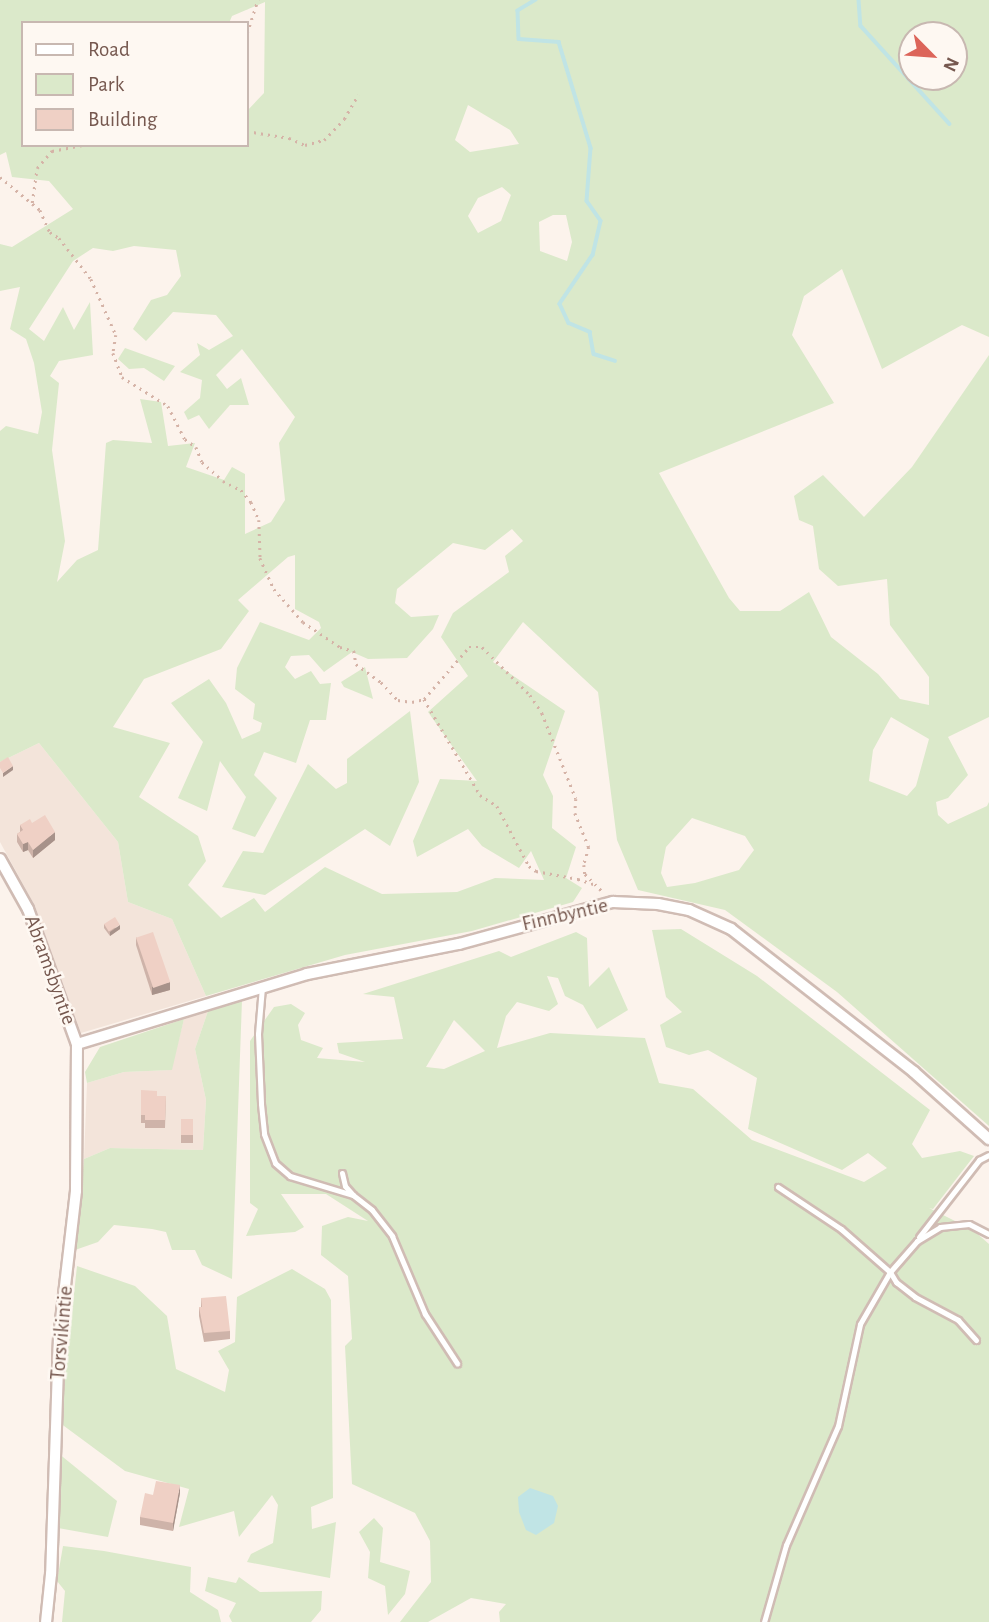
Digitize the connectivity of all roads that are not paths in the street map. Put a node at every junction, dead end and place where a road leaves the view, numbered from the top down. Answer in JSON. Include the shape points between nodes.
{"nodes":[{"id":1,"x":0,"y":859,"type":"edge"},
{"id":2,"x":262,"y":987,"type":"junction"},
{"id":3,"x":77,"y":1044,"type":"junction"},
{"id":4,"x":989,"y":1139,"type":"edge"},
{"id":5,"x":989,"y":1155,"type":"edge"},
{"id":6,"x":342,"y":1173,"type":"dead end"},
{"id":7,"x":778,"y":1187,"type":"dead end"},
{"id":8,"x":353,"y":1195,"type":"junction"},
{"id":9,"x":989,"y":1234,"type":"edge"},
{"id":10,"x":916,"y":1241,"type":"junction"},
{"id":11,"x":890,"y":1272,"type":"junction"},
{"id":12,"x":976,"y":1340,"type":"dead end"},
{"id":13,"x":457,"y":1363,"type":"dead end"},
{"id":14,"x":47,"y":1622,"type":"edge"},
{"id":15,"x":764,"y":1622,"type":"edge"}],
"edges":[{"from":1,"to":3,"type":"street","name":"Abramsbyntie","via":[[33,921]]},
{"from":2,"to":3,"type":"street","name":"Finnbyntie"},
{"from":2,"to":4,"type":"street","name":"Finnbyntie","via":[[458,944],[613,902],[689,910],[731,929],[914,1072]]},
{"from":2,"to":8,"type":"lane","via":[[258,1062],[264,1134],[270,1152],[290,1176]]},
{"from":3,"to":14,"type":"street","name":"Torsvikintie","via":[[76,1191],[60,1337]]},
{"from":5,"to":10,"type":"lane","via":[[979,1160]]},
{"from":6,"to":8,"type":"lane"},
{"from":7,"to":11,"type":"lane","via":[[842,1229]]},
{"from":8,"to":13,"type":"lane","via":[[392,1236],[425,1314]]},
{"from":9,"to":10,"type":"lane","via":[[969,1224],[940,1227]]},
{"from":10,"to":11,"type":"lane"},
{"from":11,"to":12,"type":"lane","via":[[915,1297],[958,1320]]},
{"from":11,"to":15,"type":"lane","via":[[860,1324],[838,1426],[786,1545]]}]}
